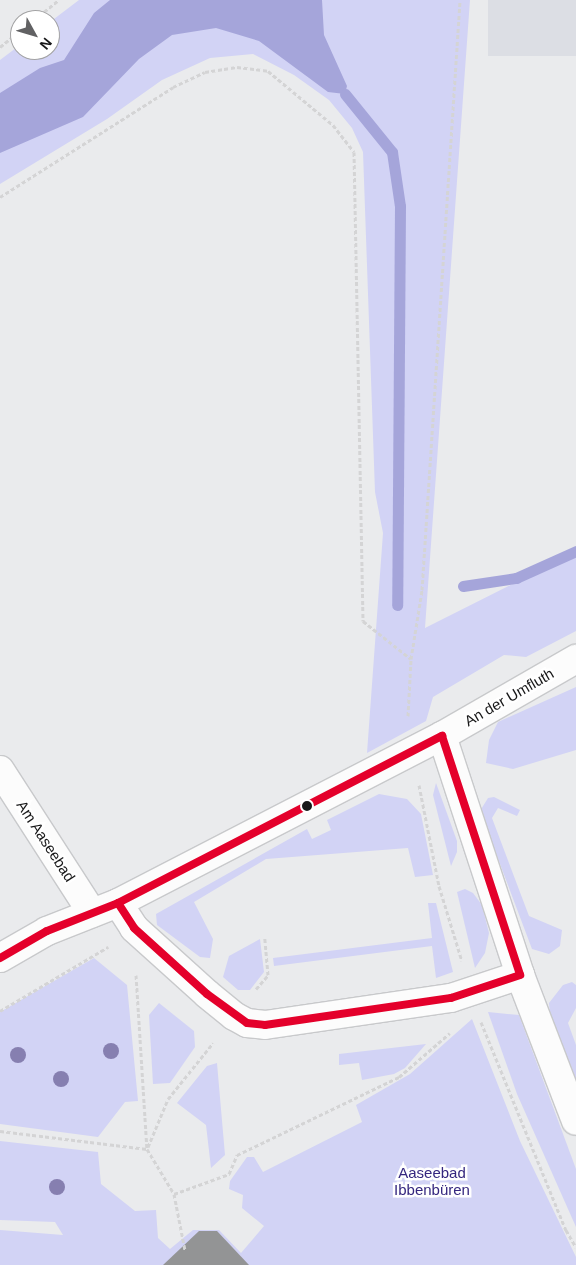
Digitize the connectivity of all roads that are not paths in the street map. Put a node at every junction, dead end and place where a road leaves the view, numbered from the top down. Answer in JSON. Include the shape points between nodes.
{"nodes":[{"id":1,"x":576,"y":659,"type":"edge"},
{"id":2,"x":442,"y":736,"type":"junction"},
{"id":3,"x":0,"y":770,"type":"edge"},
{"id":4,"x":118,"y":903,"type":"junction"},
{"id":5,"x":92,"y":913,"type":"junction"},
{"id":6,"x":0,"y":958,"type":"edge"},
{"id":7,"x":520,"y":975,"type":"junction"},
{"id":8,"x":576,"y":1122,"type":"edge"}],
"edges":[{"from":1,"to":2,"type":"street","name":"An der Umfluth"},
{"from":2,"to":4,"type":"street","name":"An der Umfluth"},
{"from":2,"to":7,"type":"street"},
{"from":3,"to":5,"type":"street","name":"Am Aaseebad"},
{"from":4,"to":5,"type":"street","name":"An der Umfluth"},
{"from":4,"to":7,"type":"street","via":[[134,928],[234,1016],[247,1023],[265,1025],[451,998]]},
{"from":5,"to":6,"type":"street","name":"An der Umfluth","via":[[47,931]]},
{"from":7,"to":8,"type":"street"}]}
